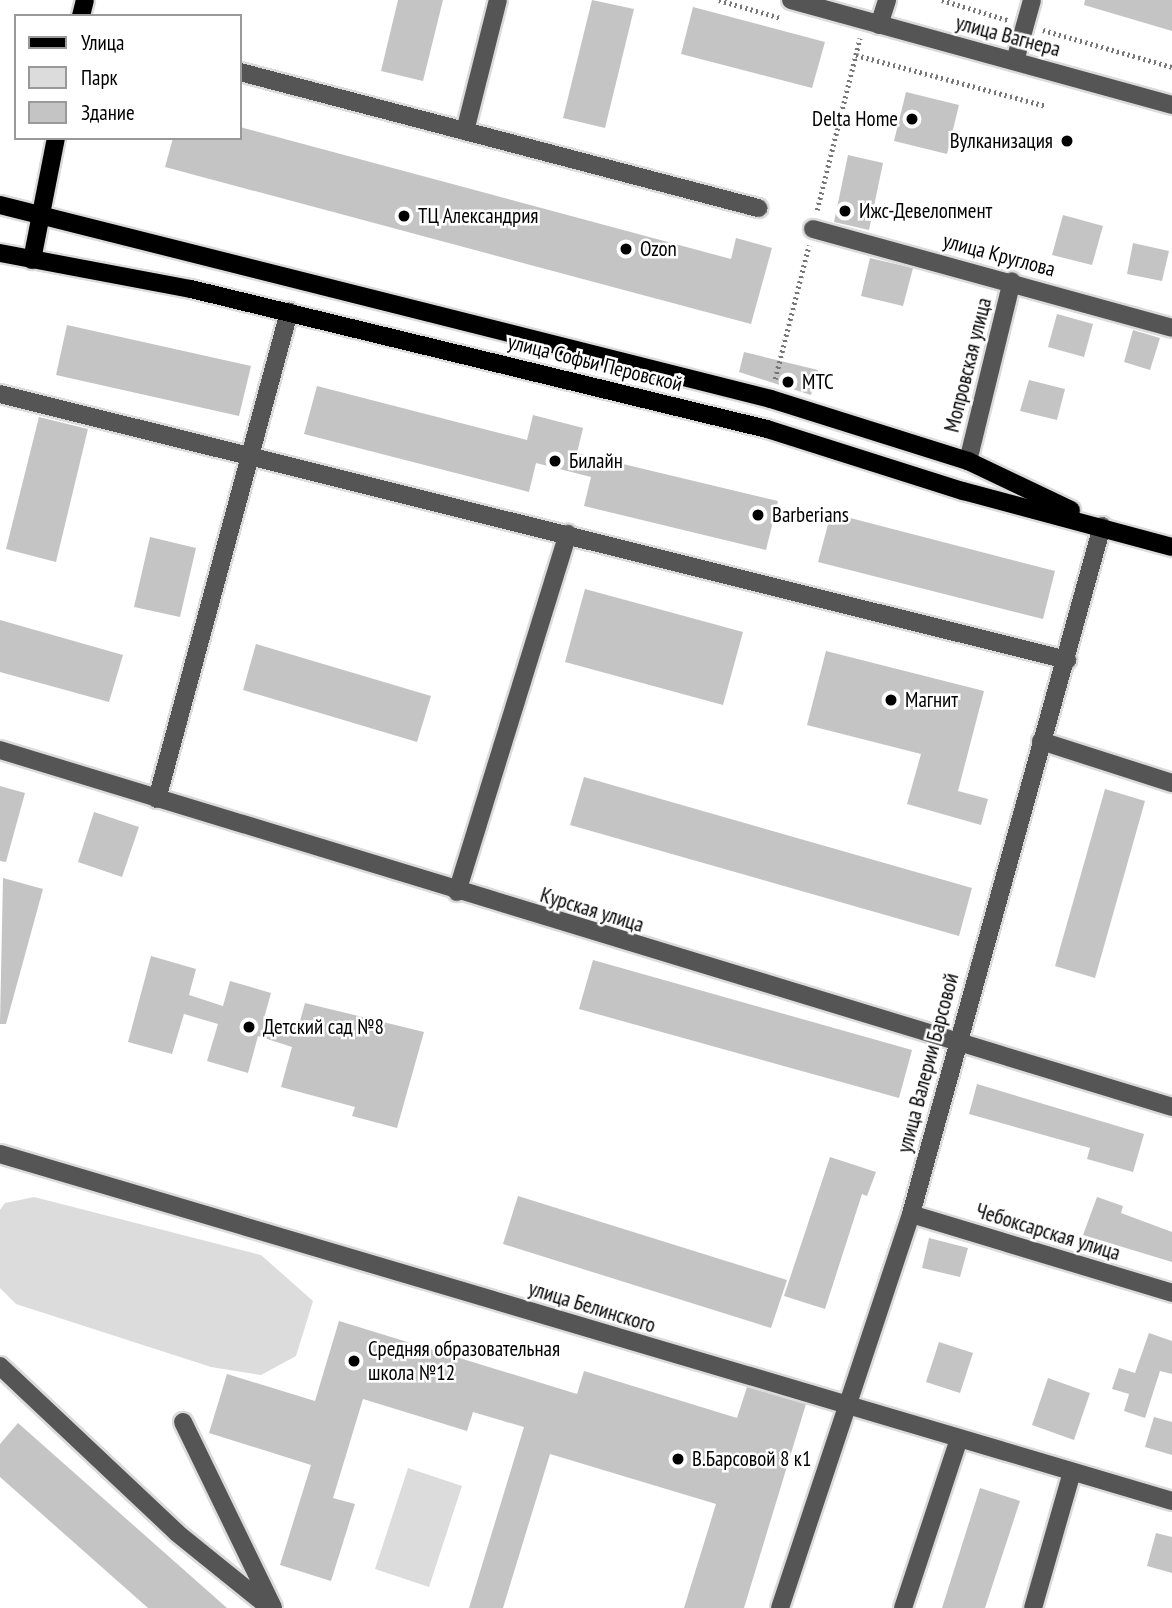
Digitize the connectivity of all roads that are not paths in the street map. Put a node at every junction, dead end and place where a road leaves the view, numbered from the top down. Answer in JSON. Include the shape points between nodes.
{"nodes":[{"id":1,"x":498,"y":0,"type":"edge"},
{"id":2,"x":791,"y":0,"type":"edge"},
{"id":3,"x":887,"y":0,"type":"edge"},
{"id":4,"x":1032,"y":0,"type":"edge"},
{"id":5,"x":871,"y":23,"type":"junction"},
{"id":6,"x":1015,"y":61,"type":"junction"},
{"id":7,"x":242,"y":73,"type":"edge"},
{"id":8,"x":1172,"y":105,"type":"edge"},
{"id":9,"x":465,"y":131,"type":"junction"},
{"id":10,"x":56,"y":140,"type":"edge"},
{"id":11,"x":0,"y":205,"type":"edge"},
{"id":12,"x":758,"y":208,"type":"dead end"},
{"id":13,"x":41,"y":213,"type":"junction"},
{"id":14,"x":813,"y":229,"type":"road end"},
{"id":15,"x":0,"y":253,"type":"edge"},
{"id":16,"x":32,"y":260,"type":"junction"},
{"id":17,"x":1012,"y":281,"type":"junction"},
{"id":18,"x":289,"y":312,"type":"junction"},
{"id":19,"x":1172,"y":328,"type":"edge"},
{"id":20,"x":0,"y":394,"type":"edge"},
{"id":21,"x":250,"y":453,"type":"junction"},
{"id":22,"x":968,"y":461,"type":"junction"},
{"id":23,"x":1102,"y":526,"type":"junction"},
{"id":24,"x":568,"y":534,"type":"junction"},
{"id":25,"x":1172,"y":547,"type":"edge"},
{"id":26,"x":1067,"y":660,"type":"junction"},
{"id":27,"x":1041,"y":741,"type":"junction"},
{"id":28,"x":0,"y":750,"type":"edge"},
{"id":29,"x":1172,"y":783,"type":"edge"},
{"id":30,"x":157,"y":799,"type":"junction"},
{"id":31,"x":457,"y":892,"type":"junction"},
{"id":32,"x":955,"y":1045,"type":"junction"},
{"id":33,"x":1172,"y":1107,"type":"edge"},
{"id":34,"x":0,"y":1154,"type":"edge"},
{"id":35,"x":911,"y":1213,"type":"junction"},
{"id":36,"x":1172,"y":1293,"type":"edge"},
{"id":37,"x":0,"y":1366,"type":"edge"},
{"id":38,"x":844,"y":1404,"type":"junction"},
{"id":39,"x":183,"y":1422,"type":"dead end"},
{"id":40,"x":959,"y":1439,"type":"junction"},
{"id":41,"x":1072,"y":1472,"type":"junction"},
{"id":42,"x":1172,"y":1502,"type":"edge"},
{"id":43,"x":272,"y":1608,"type":"edge"},
{"id":44,"x":780,"y":1608,"type":"edge"},
{"id":45,"x":903,"y":1608,"type":"edge"},
{"id":46,"x":1033,"y":1608,"type":"edge"}],
"edges":[{"from":1,"to":9,"type":"street"},
{"from":2,"to":5,"type":"street","name":"улица Вагнера"},
{"from":3,"to":5,"type":"street"},
{"from":4,"to":6,"type":"street"},
{"from":5,"to":6,"type":"street","name":"улица Вагнера"},
{"from":6,"to":8,"type":"street","name":"улица Вагнера"},
{"from":7,"to":9,"type":"street"},
{"from":9,"to":12,"type":"street"},
{"from":10,"to":13,"type":"main road"},
{"from":11,"to":13,"type":"main road"},
{"from":13,"to":16,"type":"main road"},
{"from":13,"to":22,"type":"main road","via":[[771,398]]},
{"from":14,"to":17,"type":"street","name":"улица Круглова"},
{"from":15,"to":16,"type":"main road","name":"улица Софьи Перовской"},
{"from":16,"to":18,"type":"main road","name":"улица Софьи Перовской"},
{"from":17,"to":19,"type":"street","name":"улица Круглова"},
{"from":17,"to":22,"type":"street","name":"Мопровская улица"},
{"from":18,"to":21,"type":"street"},
{"from":18,"to":23,"type":"main road","name":"улица Софьи Перовской","via":[[767,429],[962,491]]},
{"from":20,"to":21,"type":"street"},
{"from":21,"to":24,"type":"street"},
{"from":21,"to":30,"type":"street"},
{"from":22,"to":23,"type":"main road"},
{"from":23,"to":25,"type":"main road","name":"улица Софьи Перовской"},
{"from":23,"to":26,"type":"street","name":"улица Валерии Барсовой"},
{"from":24,"to":26,"type":"street"},
{"from":24,"to":31,"type":"street"},
{"from":26,"to":27,"type":"street","name":"улица Валерии Барсовой"},
{"from":27,"to":29,"type":"street"},
{"from":27,"to":32,"type":"street","name":"улица Валерии Барсовой"},
{"from":28,"to":30,"type":"street","name":"Курская улица"},
{"from":30,"to":31,"type":"street","name":"Курская улица"},
{"from":31,"to":32,"type":"street","name":"Курская улица"},
{"from":32,"to":33,"type":"street","name":"Курская улица"},
{"from":32,"to":35,"type":"street","name":"улица Валерии Барсовой"},
{"from":34,"to":38,"type":"street","name":"улица Белинского"},
{"from":35,"to":36,"type":"street","name":"Чебоксарская улица"},
{"from":35,"to":38,"type":"street","name":"улица Валерии Барсовой"},
{"from":37,"to":43,"type":"street","via":[[177,1533]]},
{"from":38,"to":40,"type":"street","name":"улица Белинского"},
{"from":38,"to":44,"type":"street","name":"улица Валерии Барсовой"},
{"from":39,"to":43,"type":"street"},
{"from":40,"to":41,"type":"street","name":"улица Белинского"},
{"from":40,"to":45,"type":"street"},
{"from":41,"to":42,"type":"street","name":"улица Белинского"},
{"from":41,"to":46,"type":"street"}]}
